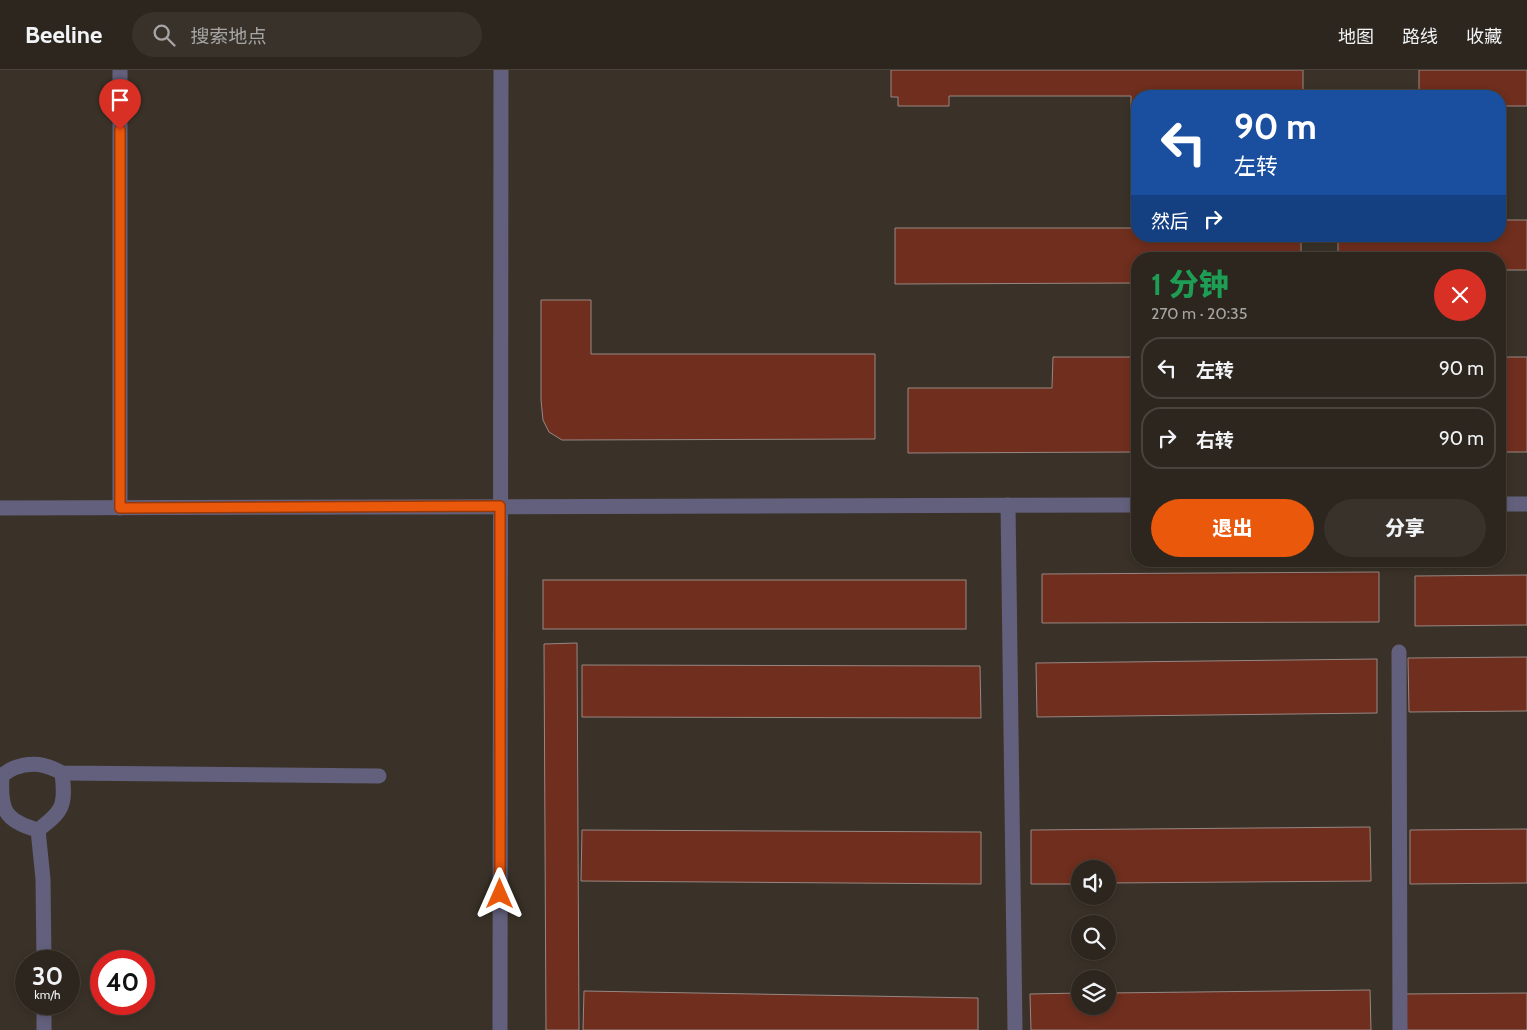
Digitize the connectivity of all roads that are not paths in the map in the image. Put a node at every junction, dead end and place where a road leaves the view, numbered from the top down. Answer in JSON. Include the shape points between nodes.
{"nodes":[{"id":1,"x":120,"y":70,"type":"edge"},
{"id":2,"x":501,"y":70,"type":"edge"},
{"id":3,"x":1506,"y":504,"type":"edge"},
{"id":4,"x":1527,"y":504,"type":"edge"},
{"id":5,"x":1008,"y":505,"type":"junction"},
{"id":6,"x":1131,"y":505,"type":"edge"},
{"id":7,"x":500,"y":506,"type":"junction"},
{"id":8,"x":0,"y":508,"type":"edge"},
{"id":9,"x":120,"y":508,"type":"junction"},
{"id":10,"x":1399,"y":652,"type":"dead end"},
{"id":11,"x":62,"y":774,"type":"junction"},
{"id":12,"x":1,"y":776,"type":"edge"},
{"id":13,"x":379,"y":776,"type":"dead end"},
{"id":14,"x":38,"y":830,"type":"junction"},
{"id":15,"x":44,"y":950,"type":"edge"},
{"id":16,"x":44,"y":1015,"type":"edge"},
{"id":17,"x":44,"y":1030,"type":"edge"},
{"id":18,"x":500,"y":1030,"type":"edge"},
{"id":19,"x":1015,"y":1030,"type":"edge"},
{"id":20,"x":1400,"y":1030,"type":"edge"}],
"edges":[{"from":1,"to":9,"type":"street"},
{"from":2,"to":7,"type":"street"},
{"from":3,"to":4,"type":"street"},
{"from":5,"to":6,"type":"street"},
{"from":5,"to":7,"type":"street"},
{"from":5,"to":19,"type":"street"},
{"from":7,"to":9,"type":"street"},
{"from":7,"to":18,"type":"street"},
{"from":8,"to":9,"type":"street"},
{"from":10,"to":20,"type":"street"},
{"from":11,"to":12,"type":"street","via":[[49,766],[33,763],[13,768]]},
{"from":11,"to":13,"type":"street"},
{"from":11,"to":14,"type":"street","via":[[65,792],[62,806],[55,817]]},
{"from":12,"to":14,"type":"street","via":[[1,799],[9,816],[21,826]]},
{"from":14,"to":15,"type":"street","via":[[43,879]]},
{"from":16,"to":17,"type":"street"}]}
